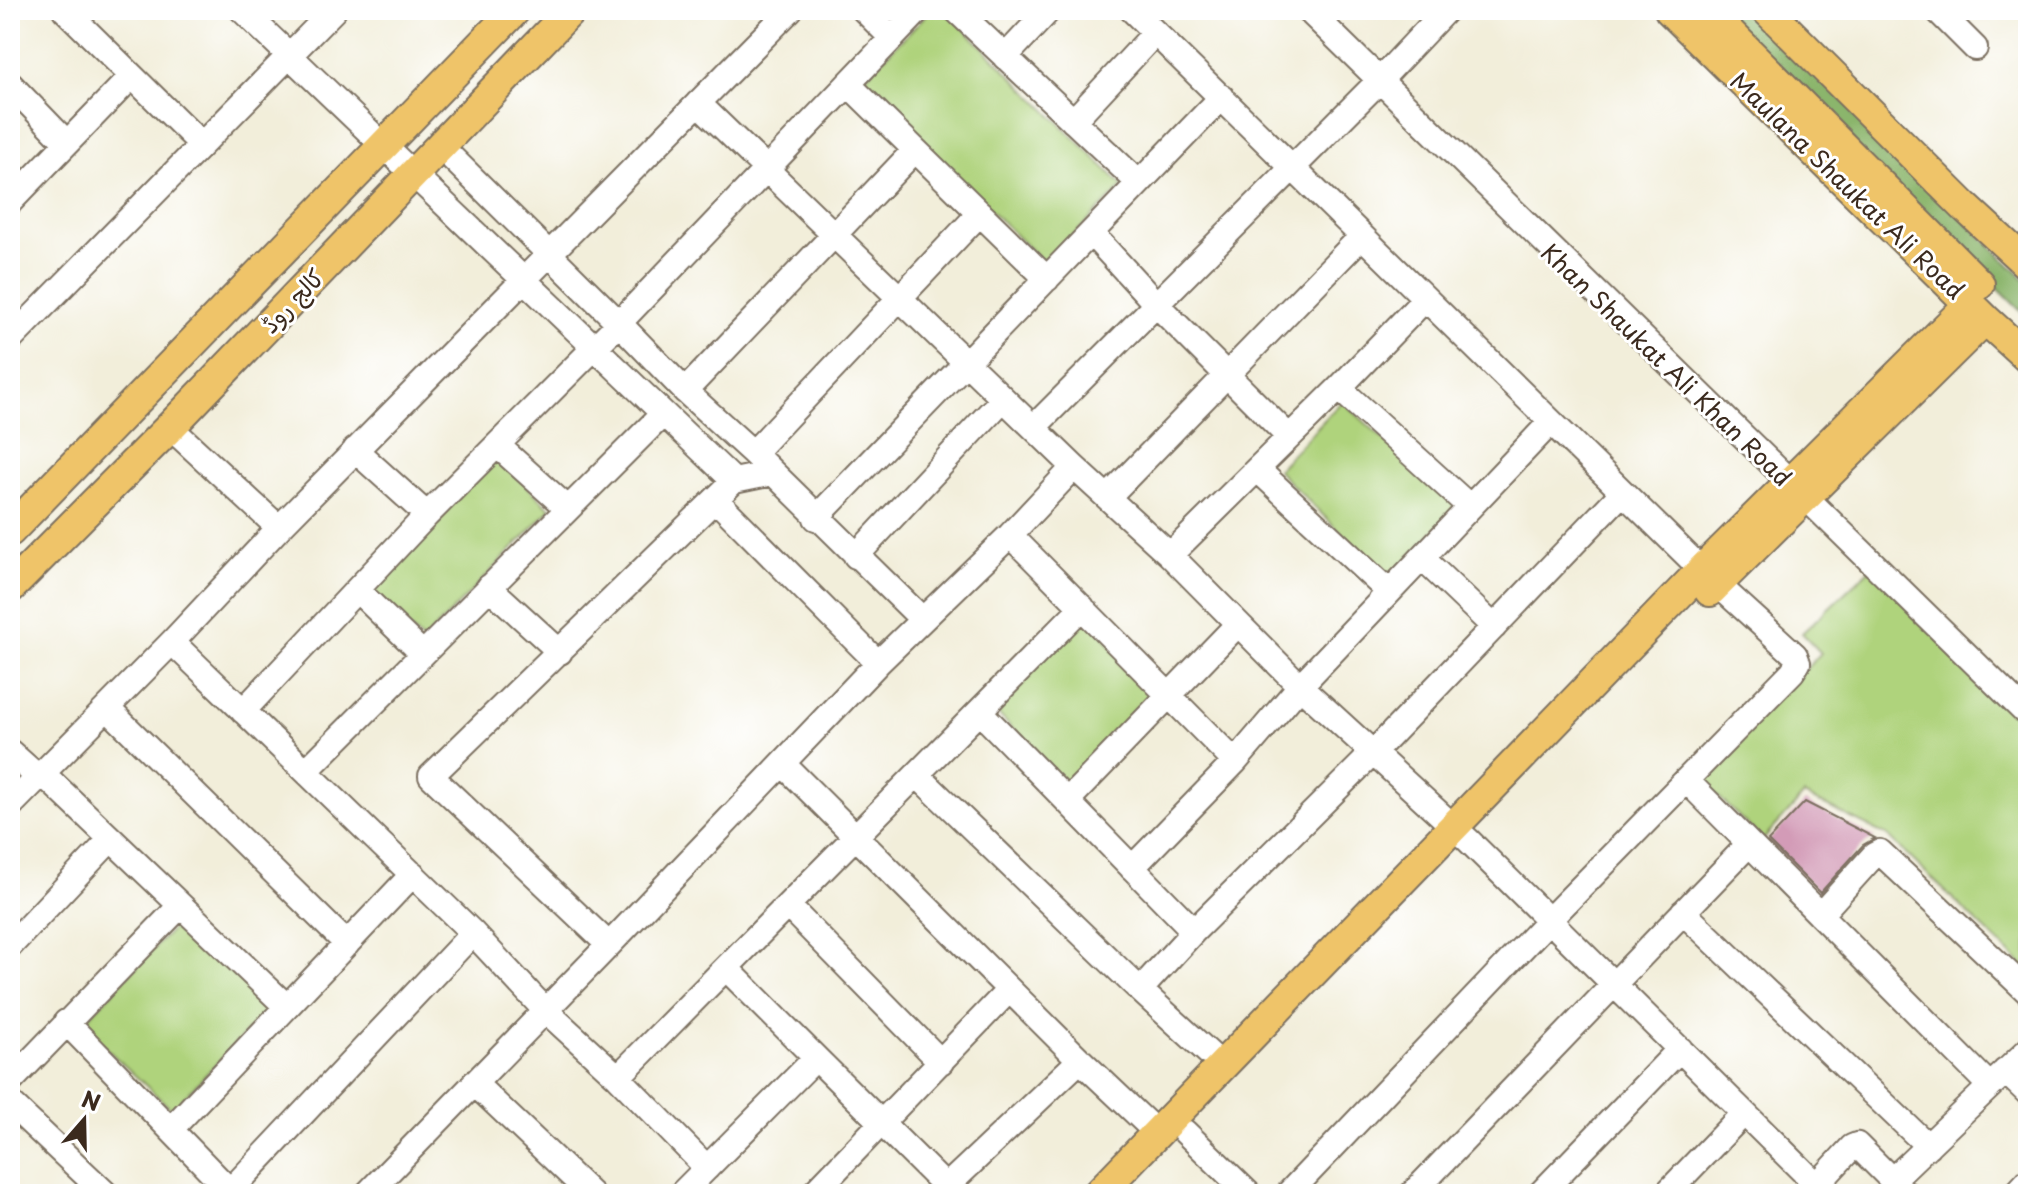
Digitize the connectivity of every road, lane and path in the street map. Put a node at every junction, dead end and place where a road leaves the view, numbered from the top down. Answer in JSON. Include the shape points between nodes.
{"nodes":[{"id":1,"x":65,"y":10,"type":"edge"},
{"id":2,"x":242,"y":10,"type":"edge"},
{"id":3,"x":334,"y":10,"type":"edge"},
{"id":4,"x":515,"y":10,"type":"edge"},
{"id":5,"x":571,"y":10,"type":"edge"},
{"id":6,"x":790,"y":10,"type":"edge"},
{"id":7,"x":864,"y":10,"type":"edge"},
{"id":8,"x":919,"y":10,"type":"edge"},
{"id":9,"x":956,"y":10,"type":"edge"},
{"id":10,"x":1049,"y":10,"type":"edge"},
{"id":11,"x":1132,"y":10,"type":"edge"},
{"id":12,"x":1308,"y":10,"type":"edge"},
{"id":13,"x":1446,"y":10,"type":"edge"},
{"id":14,"x":1670,"y":10,"type":"edge"},
{"id":15,"x":1707,"y":10,"type":"edge"},
{"id":16,"x":1767,"y":10,"type":"edge"},
{"id":17,"x":1792,"y":10,"type":"edge"},
{"id":18,"x":1937,"y":10,"type":"edge"},
{"id":19,"x":1155,"y":33,"type":"junction"},
{"id":20,"x":892,"y":38,"type":"junction"},
{"id":21,"x":1975,"y":48,"type":"dead end"},
{"id":22,"x":288,"y":55,"type":"junction"},
{"id":23,"x":1005,"y":57,"type":"junction"},
{"id":24,"x":132,"y":76,"type":"junction"},
{"id":25,"x":1379,"y":81,"type":"junction"},
{"id":26,"x":10,"y":84,"type":"edge"},
{"id":27,"x":848,"y":84,"type":"junction"},
{"id":28,"x":1222,"y":97,"type":"junction"},
{"id":29,"x":698,"y":103,"type":"junction"},
{"id":30,"x":1073,"y":121,"type":"junction"},
{"id":31,"x":66,"y":142,"type":"junction"},
{"id":32,"x":201,"y":144,"type":"junction"},
{"id":33,"x":384,"y":145,"type":"junction"},
{"id":34,"x":440,"y":146,"type":"junction"},
{"id":35,"x":915,"y":150,"type":"junction"},
{"id":36,"x":1292,"y":166,"type":"junction"},
{"id":37,"x":766,"y":169,"type":"junction"},
{"id":38,"x":413,"y":175,"type":"junction"},
{"id":39,"x":1139,"y":183,"type":"junction"},
{"id":40,"x":10,"y":202,"type":"edge"},
{"id":41,"x":980,"y":213,"type":"junction"},
{"id":42,"x":1091,"y":233,"type":"junction"},
{"id":43,"x":834,"y":235,"type":"junction"},
{"id":44,"x":1362,"y":236,"type":"junction"},
{"id":45,"x":550,"y":254,"type":"junction"},
{"id":46,"x":2028,"y":255,"type":"edge"},
{"id":47,"x":2028,"y":265,"type":"edge"},
{"id":48,"x":1047,"y":279,"type":"junction"},
{"id":49,"x":524,"y":280,"type":"junction"},
{"id":50,"x":899,"y":298,"type":"junction"},
{"id":51,"x":1425,"y":299,"type":"junction"},
{"id":52,"x":1156,"y":304,"type":"junction"},
{"id":53,"x":1977,"y":312,"type":"junction"},
{"id":54,"x":619,"y":323,"type":"junction"},
{"id":55,"x":2023,"y":328,"type":"edge"},
{"id":56,"x":10,"y":340,"type":"edge"},
{"id":57,"x":594,"y":348,"type":"junction"},
{"id":58,"x":2028,"y":358,"type":"edge"},
{"id":59,"x":966,"y":363,"type":"junction"},
{"id":60,"x":1228,"y":377,"type":"junction"},
{"id":61,"x":1339,"y":388,"type":"junction"},
{"id":62,"x":685,"y":391,"type":"junction"},
{"id":63,"x":1003,"y":399,"type":"junction"},
{"id":64,"x":663,"y":414,"type":"junction"},
{"id":65,"x":1551,"y":422,"type":"junction"},
{"id":66,"x":170,"y":427,"type":"junction"},
{"id":67,"x":1034,"y":427,"type":"junction"},
{"id":68,"x":1289,"y":437,"type":"junction"},
{"id":69,"x":497,"y":445,"type":"junction"},
{"id":70,"x":355,"y":450,"type":"junction"},
{"id":71,"x":753,"y":453,"type":"junction"},
{"id":72,"x":1074,"y":467,"type":"junction"},
{"id":73,"x":1257,"y":469,"type":"junction"},
{"id":74,"x":773,"y":473,"type":"junction"},
{"id":75,"x":734,"y":481,"type":"junction"},
{"id":76,"x":1796,"y":491,"type":"junction"},
{"id":77,"x":1622,"y":493,"type":"junction"},
{"id":78,"x":1108,"y":497,"type":"junction"},
{"id":79,"x":716,"y":500,"type":"junction"},
{"id":80,"x":1470,"y":507,"type":"junction"},
{"id":81,"x":568,"y":509,"type":"junction"},
{"id":82,"x":427,"y":515,"type":"junction"},
{"id":83,"x":816,"y":518,"type":"junction"},
{"id":84,"x":279,"y":528,"type":"junction"},
{"id":85,"x":10,"y":531,"type":"edge"},
{"id":86,"x":1010,"y":535,"type":"junction"},
{"id":87,"x":1170,"y":555,"type":"junction"},
{"id":88,"x":856,"y":556,"type":"junction"},
{"id":89,"x":1422,"y":558,"type":"junction"},
{"id":90,"x":1709,"y":577,"type":"junction"},
{"id":91,"x":489,"y":587,"type":"junction"},
{"id":92,"x":10,"y":588,"type":"edge"},
{"id":93,"x":357,"y":590,"type":"junction"},
{"id":94,"x":1389,"y":592,"type":"junction"},
{"id":95,"x":1082,"y":607,"type":"junction"},
{"id":96,"x":922,"y":619,"type":"junction"},
{"id":97,"x":1238,"y":624,"type":"junction"},
{"id":98,"x":1494,"y":627,"type":"junction"},
{"id":99,"x":172,"y":642,"type":"junction"},
{"id":100,"x":560,"y":652,"type":"junction"},
{"id":101,"x":423,"y":654,"type":"junction"},
{"id":102,"x":878,"y":663,"type":"junction"},
{"id":103,"x":1300,"y":686,"type":"junction"},
{"id":104,"x":1168,"y":694,"type":"junction"},
{"id":105,"x":107,"y":708,"type":"junction"},
{"id":106,"x":243,"y":711,"type":"junction"},
{"id":107,"x":980,"y":712,"type":"junction"},
{"id":108,"x":2028,"y":715,"type":"edge"},
{"id":109,"x":10,"y":752,"type":"edge"},
{"id":110,"x":1372,"y":754,"type":"junction"},
{"id":111,"x":1235,"y":762,"type":"junction"},
{"id":112,"x":783,"y":764,"type":"junction"},
{"id":113,"x":307,"y":770,"type":"junction"},
{"id":114,"x":40,"y":775,"type":"junction"},
{"id":115,"x":917,"y":775,"type":"junction"},
{"id":116,"x":1686,"y":780,"type":"junction"},
{"id":117,"x":1067,"y":801,"type":"junction"},
{"id":118,"x":10,"y":806,"type":"edge"},
{"id":119,"x":1461,"y":833,"type":"junction"},
{"id":120,"x":856,"y":837,"type":"junction"},
{"id":121,"x":111,"y":839,"type":"junction"},
{"id":122,"x":1749,"y":844,"type":"junction"},
{"id":123,"x":1132,"y":868,"type":"junction"},
{"id":124,"x":413,"y":874,"type":"junction"},
{"id":125,"x":180,"y":906,"type":"junction"},
{"id":126,"x":788,"y":906,"type":"junction"},
{"id":127,"x":1683,"y":912,"type":"junction"},
{"id":128,"x":1820,"y":915,"type":"junction"},
{"id":129,"x":1549,"y":920,"type":"junction"},
{"id":130,"x":1194,"y":931,"type":"junction"},
{"id":131,"x":473,"y":933,"type":"junction"},
{"id":132,"x":347,"y":944,"type":"junction"},
{"id":133,"x":609,"y":945,"type":"junction"},
{"id":134,"x":10,"y":946,"type":"edge"},
{"id":135,"x":726,"y":968,"type":"junction"},
{"id":136,"x":1614,"y":984,"type":"junction"},
{"id":137,"x":1009,"y":990,"type":"junction"},
{"id":138,"x":1140,"y":990,"type":"junction"},
{"id":139,"x":2028,"y":992,"type":"edge"},
{"id":140,"x":286,"y":1006,"type":"junction"},
{"id":141,"x":545,"y":1010,"type":"junction"},
{"id":142,"x":66,"y":1022,"type":"junction"},
{"id":143,"x":1680,"y":1049,"type":"junction"},
{"id":144,"x":2028,"y":1050,"type":"edge"},
{"id":145,"x":816,"y":1058,"type":"junction"},
{"id":146,"x":1080,"y":1060,"type":"junction"},
{"id":147,"x":941,"y":1062,"type":"junction"},
{"id":148,"x":1223,"y":1066,"type":"junction"},
{"id":149,"x":618,"y":1077,"type":"junction"},
{"id":150,"x":1998,"y":1078,"type":"junction"},
{"id":151,"x":10,"y":1082,"type":"edge"},
{"id":152,"x":474,"y":1083,"type":"junction"},
{"id":153,"x":2028,"y":1093,"type":"edge"},
{"id":154,"x":10,"y":1103,"type":"edge"},
{"id":155,"x":1744,"y":1113,"type":"junction"},
{"id":156,"x":882,"y":1124,"type":"junction"},
{"id":157,"x":171,"y":1129,"type":"junction"},
{"id":158,"x":1171,"y":1132,"type":"junction"},
{"id":159,"x":1928,"y":1146,"type":"junction"},
{"id":160,"x":707,"y":1168,"type":"junction"},
{"id":161,"x":2028,"y":1181,"type":"edge"},
{"id":162,"x":1899,"y":1187,"type":"edge"},
{"id":163,"x":942,"y":1190,"type":"edge"},
{"id":164,"x":1812,"y":1190,"type":"edge"},
{"id":165,"x":1548,"y":1191,"type":"edge"},
{"id":166,"x":232,"y":1192,"type":"edge"},
{"id":167,"x":106,"y":1194,"type":"edge"},
{"id":168,"x":367,"y":1194,"type":"edge"},
{"id":169,"x":591,"y":1194,"type":"edge"},
{"id":170,"x":681,"y":1194,"type":"edge"},
{"id":171,"x":813,"y":1194,"type":"edge"},
{"id":172,"x":1098,"y":1194,"type":"edge"},
{"id":173,"x":1124,"y":1194,"type":"edge"},
{"id":174,"x":1249,"y":1194,"type":"edge"},
{"id":175,"x":1288,"y":1194,"type":"edge"},
{"id":176,"x":1412,"y":1194,"type":"edge"},
{"id":177,"x":1666,"y":1194,"type":"edge"},
{"id":178,"x":2016,"y":1194,"type":"edge"}],
"edges":[{"from":1,"to":24,"type":"street"},
{"from":2,"to":22,"type":"street"},
{"from":3,"to":22,"type":"street"},
{"from":4,"to":33,"type":"main road","name":"کالج روڈ"},
{"from":5,"to":34,"type":"main road","name":"کالج روڈ"},
{"from":6,"to":29,"type":"street"},
{"from":7,"to":20,"type":"street"},
{"from":8,"to":20,"type":"street"},
{"from":9,"to":23,"type":"street"},
{"from":10,"to":23,"type":"street"},
{"from":11,"to":19,"type":"street"},
{"from":12,"to":25,"type":"street","name":"Khan Shaukat Ali Khan Road"},
{"from":13,"to":25,"type":"street"},
{"from":14,"to":53,"type":"main road","name":"Maulana Shaukat Ali Road"},
{"from":15,"to":55,"type":"main road"},
{"from":16,"to":47,"type":"main road"},
{"from":17,"to":46,"type":"main road","via":[[2000,215]]},
{"from":18,"to":21,"type":"street"},
{"from":19,"to":28,"type":"street"},
{"from":19,"to":30,"type":"street"},
{"from":20,"to":27,"type":"street"},
{"from":22,"to":32,"type":"street"},
{"from":22,"to":33,"type":"street"},
{"from":23,"to":30,"type":"street"},
{"from":24,"to":31,"type":"street"},
{"from":24,"to":32,"type":"street"},
{"from":25,"to":36,"type":"street"},
{"from":25,"to":76,"type":"street","name":"Khan Shaukat Ali Khan Road"},
{"from":26,"to":31,"type":"street"},
{"from":27,"to":35,"type":"street"},
{"from":27,"to":37,"type":"street"},
{"from":28,"to":36,"type":"street"},
{"from":28,"to":39,"type":"street"},
{"from":29,"to":37,"type":"street"},
{"from":29,"to":45,"type":"street"},
{"from":30,"to":39,"type":"street"},
{"from":31,"to":40,"type":"street"},
{"from":32,"to":56,"type":"street"},
{"from":33,"to":38,"type":"street"},
{"from":33,"to":85,"type":"main road","name":"کالج روڈ"},
{"from":34,"to":38,"type":"main road","name":"کالج روڈ"},
{"from":34,"to":45,"type":"street"},
{"from":35,"to":41,"type":"street"},
{"from":35,"to":43,"type":"street"},
{"from":36,"to":44,"type":"street"},
{"from":36,"to":52,"type":"street"},
{"from":37,"to":43,"type":"street"},
{"from":37,"to":54,"type":"street"},
{"from":38,"to":49,"type":"street"},
{"from":38,"to":66,"type":"main road","name":"کالج روڈ"},
{"from":39,"to":42,"type":"street"},
{"from":41,"to":48,"type":"street"},
{"from":41,"to":50,"type":"street"},
{"from":42,"to":48,"type":"street"},
{"from":42,"to":52,"type":"street"},
{"from":43,"to":50,"type":"street"},
{"from":43,"to":62,"type":"street"},
{"from":44,"to":51,"type":"street"},
{"from":44,"to":60,"type":"street"},
{"from":45,"to":49,"type":"street"},
{"from":45,"to":54,"type":"street"},
{"from":48,"to":59,"type":"street"},
{"from":49,"to":57,"type":"street"},
{"from":49,"to":70,"type":"street"},
{"from":50,"to":59,"type":"street"},
{"from":50,"to":71,"type":"street"},
{"from":51,"to":61,"type":"street"},
{"from":51,"to":65,"type":"street"},
{"from":52,"to":60,"type":"street"},
{"from":52,"to":67,"type":"street"},
{"from":53,"to":58,"type":"main road","name":"Maulana Shaukat Ali Road"},
{"from":53,"to":76,"type":"main road"},
{"from":54,"to":57,"type":"street"},
{"from":54,"to":62,"type":"street"},
{"from":57,"to":64,"type":"street"},
{"from":57,"to":69,"type":"street"},
{"from":59,"to":63,"type":"street"},
{"from":59,"to":83,"type":"street"},
{"from":60,"to":68,"type":"street"},
{"from":60,"to":78,"type":"street"},
{"from":61,"to":68,"type":"street"},
{"from":61,"to":80,"type":"street"},
{"from":62,"to":71,"type":"street"},
{"from":63,"to":67,"type":"street"},
{"from":63,"to":88,"type":"street"},
{"from":64,"to":75,"type":"street"},
{"from":64,"to":81,"type":"street"},
{"from":65,"to":77,"type":"street"},
{"from":65,"to":80,"type":"street"},
{"from":66,"to":84,"type":"street"},
{"from":66,"to":92,"type":"main road","name":"کالج روڈ"},
{"from":67,"to":72,"type":"street"},
{"from":68,"to":73,"type":"street"},
{"from":69,"to":81,"type":"street"},
{"from":69,"to":82,"type":"street"},
{"from":70,"to":82,"type":"street"},
{"from":70,"to":84,"type":"street"},
{"from":71,"to":74,"type":"street"},
{"from":72,"to":78,"type":"street"},
{"from":72,"to":86,"type":"street"},
{"from":73,"to":87,"type":"street"},
{"from":73,"to":94,"type":"street"},
{"from":74,"to":75,"type":"street"},
{"from":74,"to":83,"type":"street"},
{"from":75,"to":79,"type":"street"},
{"from":76,"to":90,"type":"main road"},
{"from":76,"to":108,"type":"street","name":"Khan Shaukat Ali Khan Road"},
{"from":77,"to":90,"type":"street"},
{"from":77,"to":98,"type":"street"},
{"from":78,"to":87,"type":"street"},
{"from":79,"to":100,"type":"street"},
{"from":79,"to":102,"type":"street"},
{"from":80,"to":89,"type":"street"},
{"from":81,"to":91,"type":"street"},
{"from":82,"to":93,"type":"street"},
{"from":83,"to":88,"type":"street"},
{"from":84,"to":99,"type":"street"},
{"from":86,"to":95,"type":"street"},
{"from":86,"to":96,"type":"street"},
{"from":87,"to":97,"type":"street"},
{"from":88,"to":96,"type":"street"},
{"from":89,"to":94,"type":"street"},
{"from":89,"to":98,"type":"street"},
{"from":90,"to":116,"type":"street","via":[[1798,663]]},
{"from":90,"to":119,"type":"main road"},
{"from":91,"to":100,"type":"street"},
{"from":91,"to":101,"type":"street"},
{"from":93,"to":101,"type":"street"},
{"from":93,"to":106,"type":"street"},
{"from":94,"to":103,"type":"street"},
{"from":95,"to":104,"type":"street"},
{"from":95,"to":107,"type":"street"},
{"from":96,"to":102,"type":"street"},
{"from":97,"to":103,"type":"street"},
{"from":97,"to":104,"type":"street"},
{"from":98,"to":110,"type":"street"},
{"from":99,"to":105,"type":"street"},
{"from":99,"to":106,"type":"street"},
{"from":100,"to":133,"type":"street","via":[[431,776]]},
{"from":101,"to":113,"type":"street"},
{"from":102,"to":112,"type":"street"},
{"from":103,"to":110,"type":"street"},
{"from":103,"to":111,"type":"street"},
{"from":104,"to":111,"type":"street"},
{"from":104,"to":117,"type":"street"},
{"from":105,"to":114,"type":"street"},
{"from":105,"to":132,"type":"street"},
{"from":106,"to":113,"type":"street"},
{"from":107,"to":115,"type":"street"},
{"from":107,"to":117,"type":"street"},
{"from":109,"to":114,"type":"street"},
{"from":110,"to":119,"type":"street"},
{"from":110,"to":130,"type":"street"},
{"from":111,"to":123,"type":"street"},
{"from":112,"to":120,"type":"street"},
{"from":112,"to":133,"type":"street"},
{"from":113,"to":124,"type":"street"},
{"from":114,"to":118,"type":"street"},
{"from":114,"to":121,"type":"street"},
{"from":115,"to":120,"type":"street"},
{"from":115,"to":138,"type":"street"},
{"from":116,"to":122,"type":"street"},
{"from":116,"to":129,"type":"street"},
{"from":117,"to":123,"type":"street"},
{"from":119,"to":129,"type":"street"},
{"from":119,"to":148,"type":"main road"},
{"from":119,"to":158,"type":"main road"},
{"from":120,"to":126,"type":"street"},
{"from":120,"to":137,"type":"street"},
{"from":121,"to":125,"type":"street"},
{"from":121,"to":134,"type":"street"},
{"from":122,"to":127,"type":"street"},
{"from":122,"to":128,"type":"street"},
{"from":123,"to":130,"type":"street"},
{"from":124,"to":131,"type":"street"},
{"from":124,"to":132,"type":"street"},
{"from":125,"to":140,"type":"street"},
{"from":125,"to":142,"type":"street"},
{"from":126,"to":135,"type":"street"},
{"from":126,"to":147,"type":"street"},
{"from":127,"to":136,"type":"street"},
{"from":127,"to":159,"type":"street"},
{"from":128,"to":139,"type":"street","via":[[1880,852]]},
{"from":128,"to":150,"type":"street"},
{"from":129,"to":136,"type":"street"},
{"from":129,"to":175,"type":"street"},
{"from":130,"to":138,"type":"street"},
{"from":131,"to":141,"type":"street"},
{"from":131,"to":166,"type":"street"},
{"from":132,"to":140,"type":"street"},
{"from":133,"to":141,"type":"street"},
{"from":135,"to":145,"type":"street"},
{"from":135,"to":149,"type":"street"},
{"from":136,"to":143,"type":"street"},
{"from":136,"to":176,"type":"street"},
{"from":137,"to":146,"type":"street"},
{"from":137,"to":147,"type":"street"},
{"from":138,"to":148,"type":"street"},
{"from":140,"to":157,"type":"street"},
{"from":141,"to":149,"type":"street"},
{"from":141,"to":152,"type":"street"},
{"from":142,"to":151,"type":"street"},
{"from":142,"to":157,"type":"street"},
{"from":143,"to":155,"type":"street"},
{"from":143,"to":165,"type":"street"},
{"from":144,"to":150,"type":"street"},
{"from":145,"to":156,"type":"street"},
{"from":145,"to":160,"type":"street"},
{"from":146,"to":158,"type":"street"},
{"from":146,"to":163,"type":"street"},
{"from":147,"to":156,"type":"street"},
{"from":148,"to":158,"type":"main road"},
{"from":149,"to":160,"type":"street"},
{"from":150,"to":153,"type":"street"},
{"from":150,"to":159,"type":"street"},
{"from":152,"to":168,"type":"street"},
{"from":152,"to":169,"type":"street"},
{"from":154,"to":167,"type":"street"},
{"from":155,"to":164,"type":"street"},
{"from":155,"to":177,"type":"street"},
{"from":156,"to":163,"type":"street"},
{"from":156,"to":171,"type":"street"},
{"from":157,"to":166,"type":"street"},
{"from":158,"to":172,"type":"main road"},
{"from":158,"to":173,"type":"main road"},
{"from":158,"to":174,"type":"street"},
{"from":159,"to":162,"type":"street"},
{"from":160,"to":170,"type":"street"},
{"from":161,"to":178,"type":"street"},
{"from":162,"to":164,"type":"street","via":[[1857,1145]]}]}
